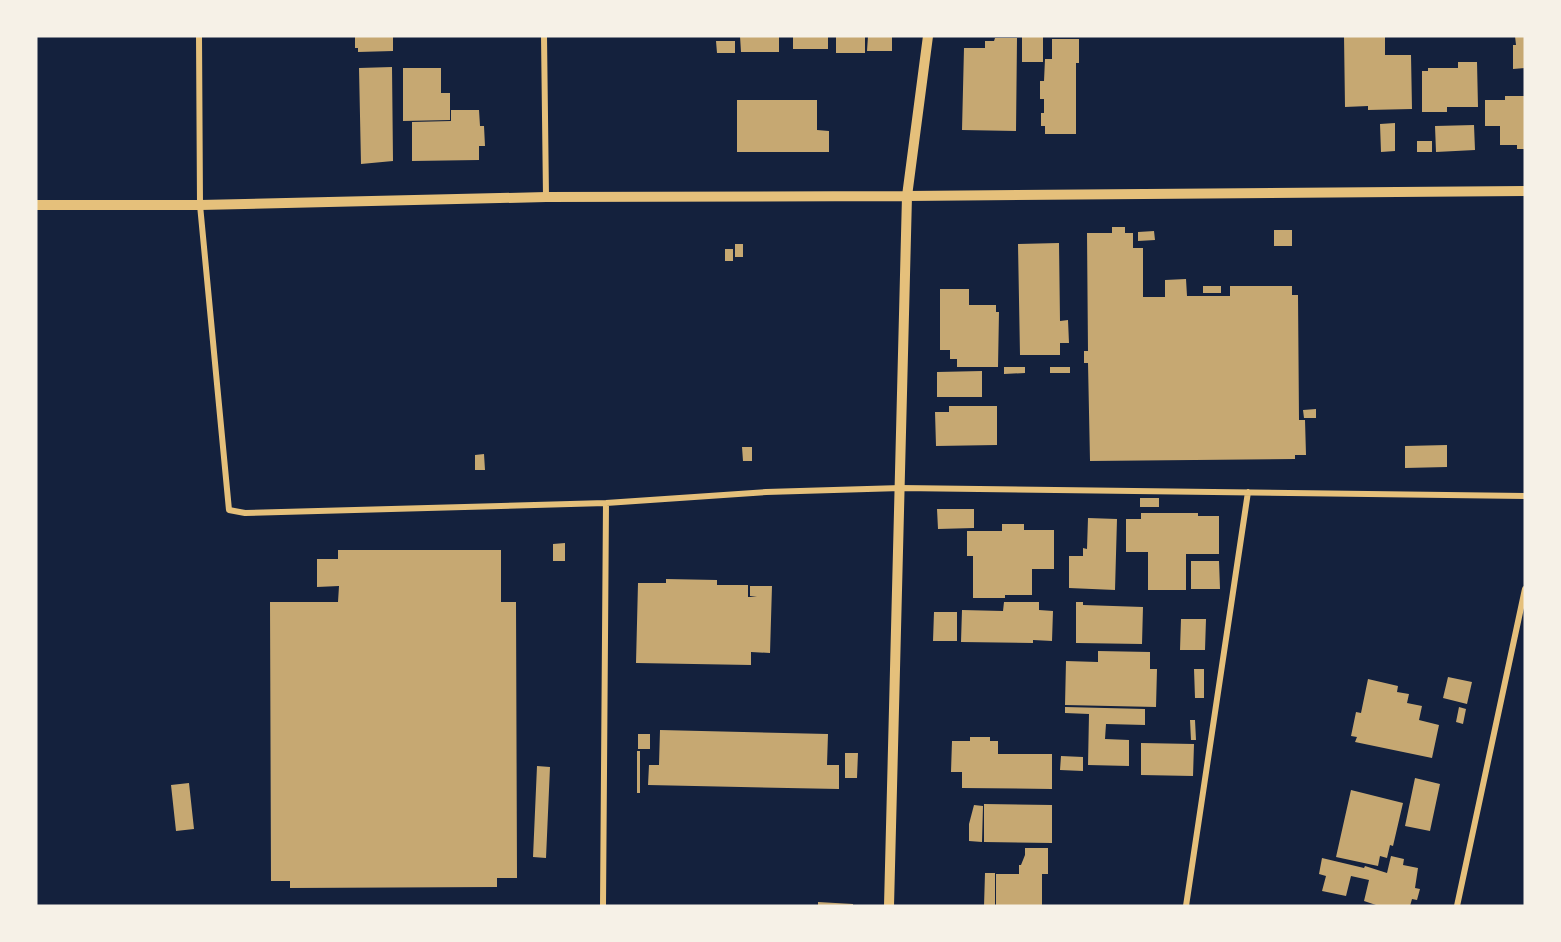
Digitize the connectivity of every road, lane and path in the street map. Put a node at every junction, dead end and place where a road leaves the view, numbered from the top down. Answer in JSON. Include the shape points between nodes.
{"nodes":[{"id":1,"x":199,"y":36,"type":"edge"},
{"id":2,"x":544,"y":36,"type":"edge"},
{"id":3,"x":928,"y":36,"type":"edge"},
{"id":4,"x":1525,"y":191,"type":"edge"},
{"id":5,"x":907,"y":196,"type":"junction"},
{"id":6,"x":546,"y":197,"type":"junction"},
{"id":7,"x":36,"y":205,"type":"edge"},
{"id":8,"x":200,"y":205,"type":"junction"},
{"id":9,"x":901,"y":488,"type":"junction"},
{"id":10,"x":1248,"y":492,"type":"junction"},
{"id":11,"x":1525,"y":496,"type":"edge"},
{"id":12,"x":606,"y":503,"type":"junction"},
{"id":13,"x":1525,"y":589,"type":"edge"},
{"id":14,"x":603,"y":906,"type":"edge"},
{"id":15,"x":889,"y":906,"type":"edge"},
{"id":16,"x":1186,"y":906,"type":"edge"},
{"id":17,"x":1457,"y":906,"type":"edge"}],
"edges":[{"from":1,"to":8,"type":"street"},
{"from":2,"to":6,"type":"street"},
{"from":3,"to":5,"type":"street"},
{"from":4,"to":5,"type":"street"},
{"from":5,"to":6,"type":"street"},
{"from":5,"to":9,"type":"street"},
{"from":6,"to":8,"type":"street"},
{"from":7,"to":8,"type":"street"},
{"from":8,"to":12,"type":"street","via":[[229,510],[245,513]]},
{"from":9,"to":10,"type":"street"},
{"from":9,"to":12,"type":"street"},
{"from":9,"to":15,"type":"street"},
{"from":10,"to":11,"type":"street"},
{"from":10,"to":16,"type":"street"},
{"from":12,"to":14,"type":"street"},
{"from":13,"to":17,"type":"street"}]}
